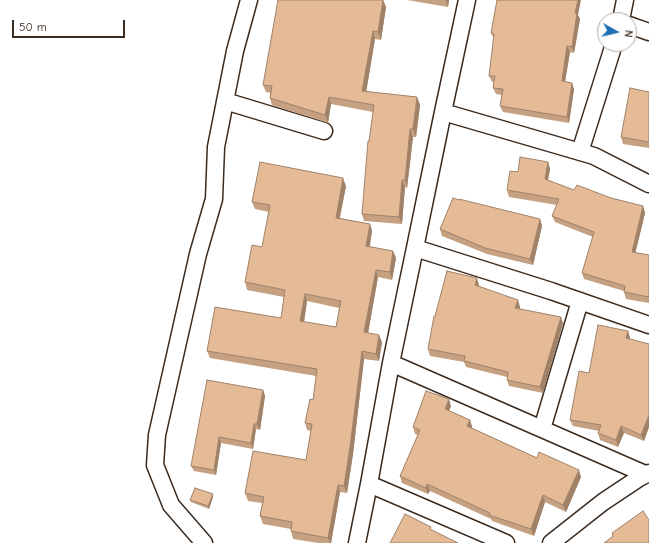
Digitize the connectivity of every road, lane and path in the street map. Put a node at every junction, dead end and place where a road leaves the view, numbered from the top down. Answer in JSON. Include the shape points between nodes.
{"nodes":[{"id":1,"x":249,"y":0,"type":"edge"},
{"id":2,"x":467,"y":0,"type":"edge"},
{"id":3,"x":625,"y":0,"type":"edge"},
{"id":4,"x":623,"y":12,"type":"edge"},
{"id":5,"x":637,"y":28,"type":"edge"},
{"id":6,"x":649,"y":32,"type":"edge"},
{"id":7,"x":611,"y":52,"type":"edge"},
{"id":8,"x":225,"y":101,"type":"junction"},
{"id":9,"x":443,"y":112,"type":"junction"},
{"id":10,"x":324,"y":130,"type":"dead end"},
{"id":11,"x":580,"y":152,"type":"junction"},
{"id":12,"x":649,"y":184,"type":"edge"},
{"id":13,"x":415,"y":248,"type":"junction"},
{"id":14,"x":580,"y":302,"type":"junction"},
{"id":15,"x":649,"y":325,"type":"edge"},
{"id":16,"x":391,"y":363,"type":"junction"},
{"id":17,"x":542,"y":429,"type":"junction"},
{"id":18,"x":647,"y":474,"type":"edge"},
{"id":19,"x":369,"y":484,"type":"junction"},
{"id":20,"x":204,"y":543,"type":"edge"},
{"id":21,"x":357,"y":543,"type":"edge"},
{"id":22,"x":506,"y":543,"type":"edge"},
{"id":23,"x":550,"y":543,"type":"edge"}],
"edges":[{"from":1,"to":8,"type":"street"},
{"from":2,"to":9,"type":"street"},
{"from":3,"to":4,"type":"street"},
{"from":5,"to":6,"type":"street"},
{"from":7,"to":11,"type":"street"},
{"from":8,"to":10,"type":"street"},
{"from":8,"to":20,"type":"street","via":[[216,147],[214,198],[198,254],[157,434],[155,465],[171,505]]},
{"from":9,"to":11,"type":"street"},
{"from":9,"to":13,"type":"street"},
{"from":11,"to":12,"type":"street","via":[[594,156]]},
{"from":13,"to":14,"type":"street"},
{"from":13,"to":16,"type":"street"},
{"from":14,"to":15,"type":"street"},
{"from":14,"to":17,"type":"street"},
{"from":16,"to":17,"type":"street"},
{"from":16,"to":19,"type":"street"},
{"from":17,"to":18,"type":"street"},
{"from":18,"to":23,"type":"street","via":[[603,502]]},
{"from":19,"to":21,"type":"street"},
{"from":19,"to":22,"type":"street"}]}
